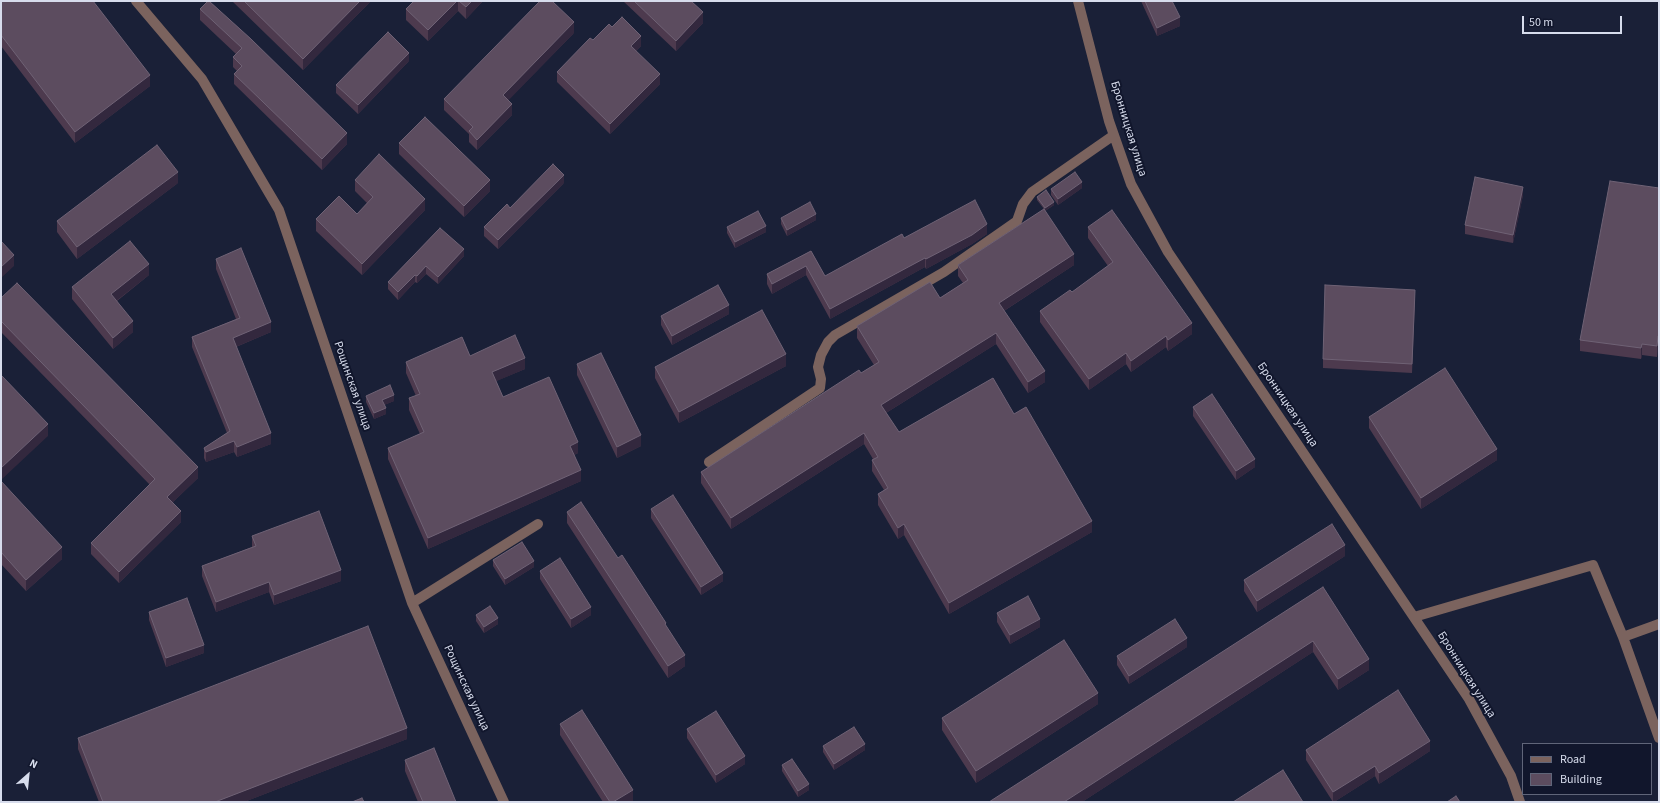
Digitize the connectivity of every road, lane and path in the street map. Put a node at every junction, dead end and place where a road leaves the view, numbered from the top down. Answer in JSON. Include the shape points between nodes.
{"nodes":[{"id":1,"x":136,"y":1,"type":"edge"},
{"id":2,"x":1078,"y":1,"type":"edge"},
{"id":3,"x":1114,"y":134,"type":"junction"},
{"id":4,"x":708,"y":462,"type":"dead end"},
{"id":5,"x":538,"y":524,"type":"dead end"},
{"id":6,"x":412,"y":603,"type":"junction"},
{"id":7,"x":1414,"y":617,"type":"junction"},
{"id":8,"x":1659,"y":624,"type":"edge"},
{"id":9,"x":1623,"y":637,"type":"junction"},
{"id":10,"x":1659,"y":738,"type":"edge"},
{"id":11,"x":504,"y":802,"type":"edge"},
{"id":12,"x":1520,"y":802,"type":"edge"}],
"edges":[{"from":1,"to":6,"type":"street","name":"Рощинская улица","via":[[202,79],[279,210]]},
{"from":2,"to":3,"type":"street","name":"Бронницкая улица"},
{"from":3,"to":4,"type":"street","via":[[1032,192],[1023,204],[1017,221],[944,272],[835,335],[821,355],[818,367],[820,388]]},
{"from":3,"to":7,"type":"street","name":"Бронницкая улица","via":[[1131,184],[1168,252]]},
{"from":5,"to":6,"type":"street"},
{"from":6,"to":11,"type":"street","name":"Рощинская улица"},
{"from":7,"to":9,"type":"street","via":[[1593,565]]},
{"from":7,"to":12,"type":"street","name":"Бронницкая улица","via":[[1469,699],[1511,776]]},
{"from":8,"to":9,"type":"street"},
{"from":9,"to":10,"type":"street"}]}
